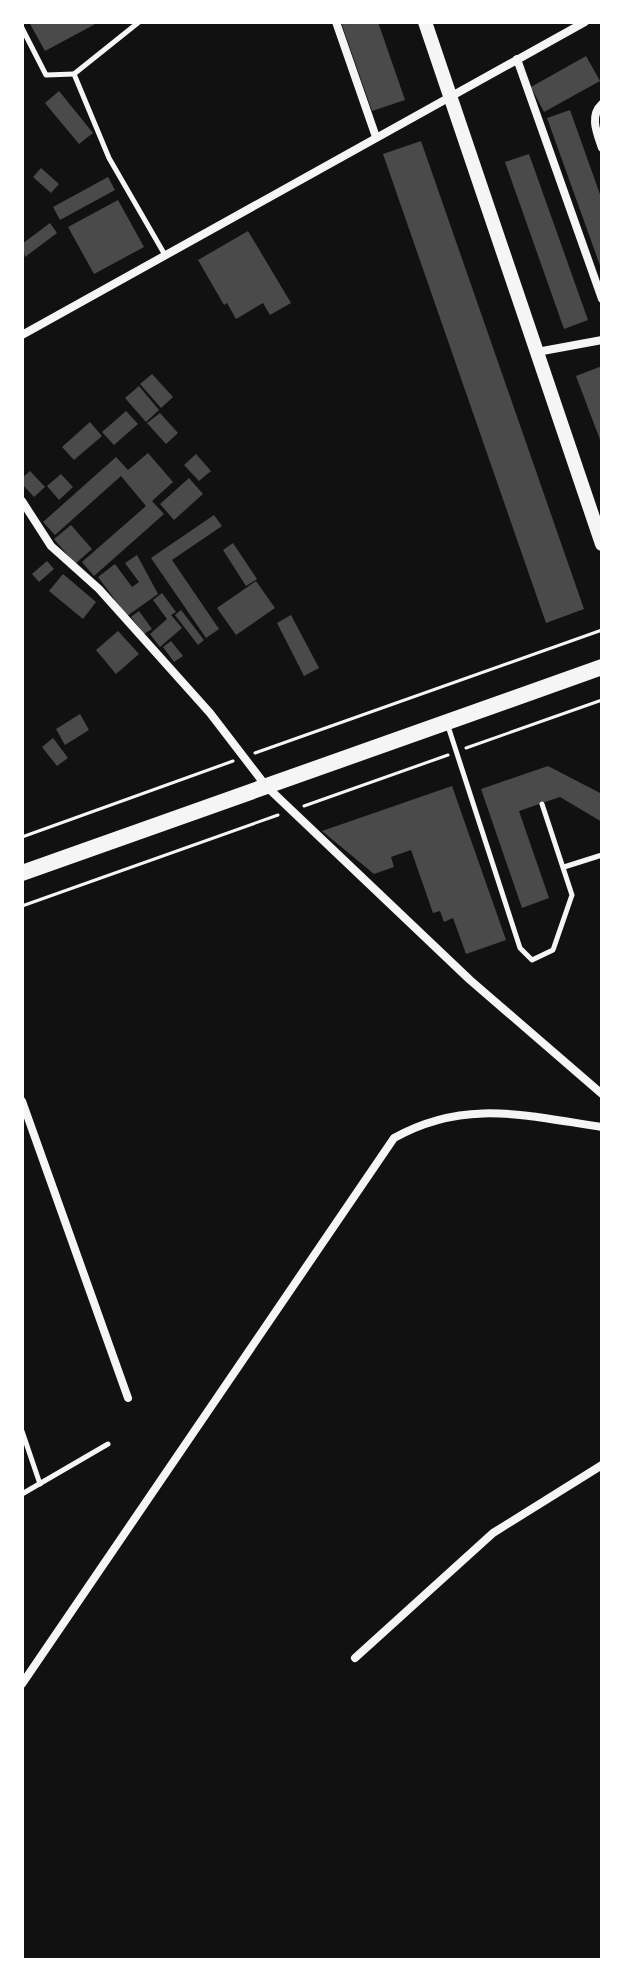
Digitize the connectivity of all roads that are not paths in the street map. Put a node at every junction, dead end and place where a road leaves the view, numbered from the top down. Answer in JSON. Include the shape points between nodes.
{"nodes":[{"id":1,"x":139,"y":22,"type":"edge"},
{"id":2,"x":336,"y":22,"type":"edge"},
{"id":3,"x":425,"y":22,"type":"edge"},
{"id":4,"x":585,"y":22,"type":"edge"},
{"id":5,"x":22,"y":28,"type":"edge"},
{"id":6,"x":517,"y":59,"type":"junction"},
{"id":7,"x":74,"y":74,"type":"junction"},
{"id":8,"x":451,"y":96,"type":"junction"},
{"id":9,"x":602,"y":104,"type":"edge"},
{"id":10,"x":376,"y":137,"type":"junction"},
{"id":11,"x":602,"y":148,"type":"edge"},
{"id":12,"x":165,"y":255,"type":"junction"},
{"id":13,"x":602,"y":299,"type":"edge"},
{"id":14,"x":22,"y":335,"type":"edge"},
{"id":15,"x":602,"y":340,"type":"edge"},
{"id":16,"x":537,"y":352,"type":"junction"},
{"id":17,"x":22,"y":501,"type":"edge"},
{"id":18,"x":602,"y":544,"type":"edge"},
{"id":19,"x":602,"y":667,"type":"edge"},
{"id":20,"x":446,"y":722,"type":"junction"},
{"id":21,"x":266,"y":786,"type":"junction"},
{"id":22,"x":542,"y":804,"type":"dead end"},
{"id":23,"x":602,"y":855,"type":"edge"},
{"id":24,"x":564,"y":867,"type":"junction"},
{"id":25,"x":22,"y":873,"type":"edge"},
{"id":26,"x":602,"y":1094,"type":"edge"},
{"id":27,"x":22,"y":1101,"type":"edge"},
{"id":28,"x":602,"y":1127,"type":"edge"},
{"id":29,"x":128,"y":1398,"type":"dead end"},
{"id":30,"x":22,"y":1431,"type":"edge"},
{"id":31,"x":108,"y":1444,"type":"dead end"},
{"id":32,"x":602,"y":1465,"type":"edge"},
{"id":33,"x":40,"y":1484,"type":"junction"},
{"id":34,"x":22,"y":1494,"type":"edge"},
{"id":35,"x":355,"y":1658,"type":"dead end"},
{"id":36,"x":22,"y":1684,"type":"edge"}],
"edges":[{"from":1,"to":7,"type":"lane"},
{"from":2,"to":10,"type":"street"},
{"from":3,"to":8,"type":"main road"},
{"from":4,"to":6,"type":"street"},
{"from":5,"to":7,"type":"lane","via":[[46,75]]},
{"from":6,"to":8,"type":"street"},
{"from":6,"to":13,"type":"street"},
{"from":7,"to":12,"type":"lane","via":[[109,158]]},
{"from":8,"to":10,"type":"street"},
{"from":8,"to":16,"type":"main road"},
{"from":9,"to":11,"type":"street","via":[[595,111]]},
{"from":10,"to":12,"type":"street"},
{"from":12,"to":14,"type":"street"},
{"from":15,"to":16,"type":"street"},
{"from":16,"to":18,"type":"main road"},
{"from":17,"to":21,"type":"street","via":[[51,546],[99,589],[210,713]]},
{"from":19,"to":20,"type":"main road"},
{"from":20,"to":21,"type":"main road"},
{"from":20,"to":24,"type":"lane","via":[[520,948],[532,960],[553,950],[570,907]]},
{"from":21,"to":25,"type":"main road"},
{"from":21,"to":26,"type":"street","via":[[470,980]]},
{"from":22,"to":24,"type":"lane"},
{"from":23,"to":24,"type":"lane"},
{"from":27,"to":29,"type":"street"},
{"from":28,"to":36,"type":"street","via":[[490,1110],[434,1121],[394,1138]]},
{"from":30,"to":33,"type":"lane"},
{"from":31,"to":33,"type":"lane"},
{"from":32,"to":35,"type":"street","via":[[493,1533]]},
{"from":33,"to":34,"type":"lane"}]}
